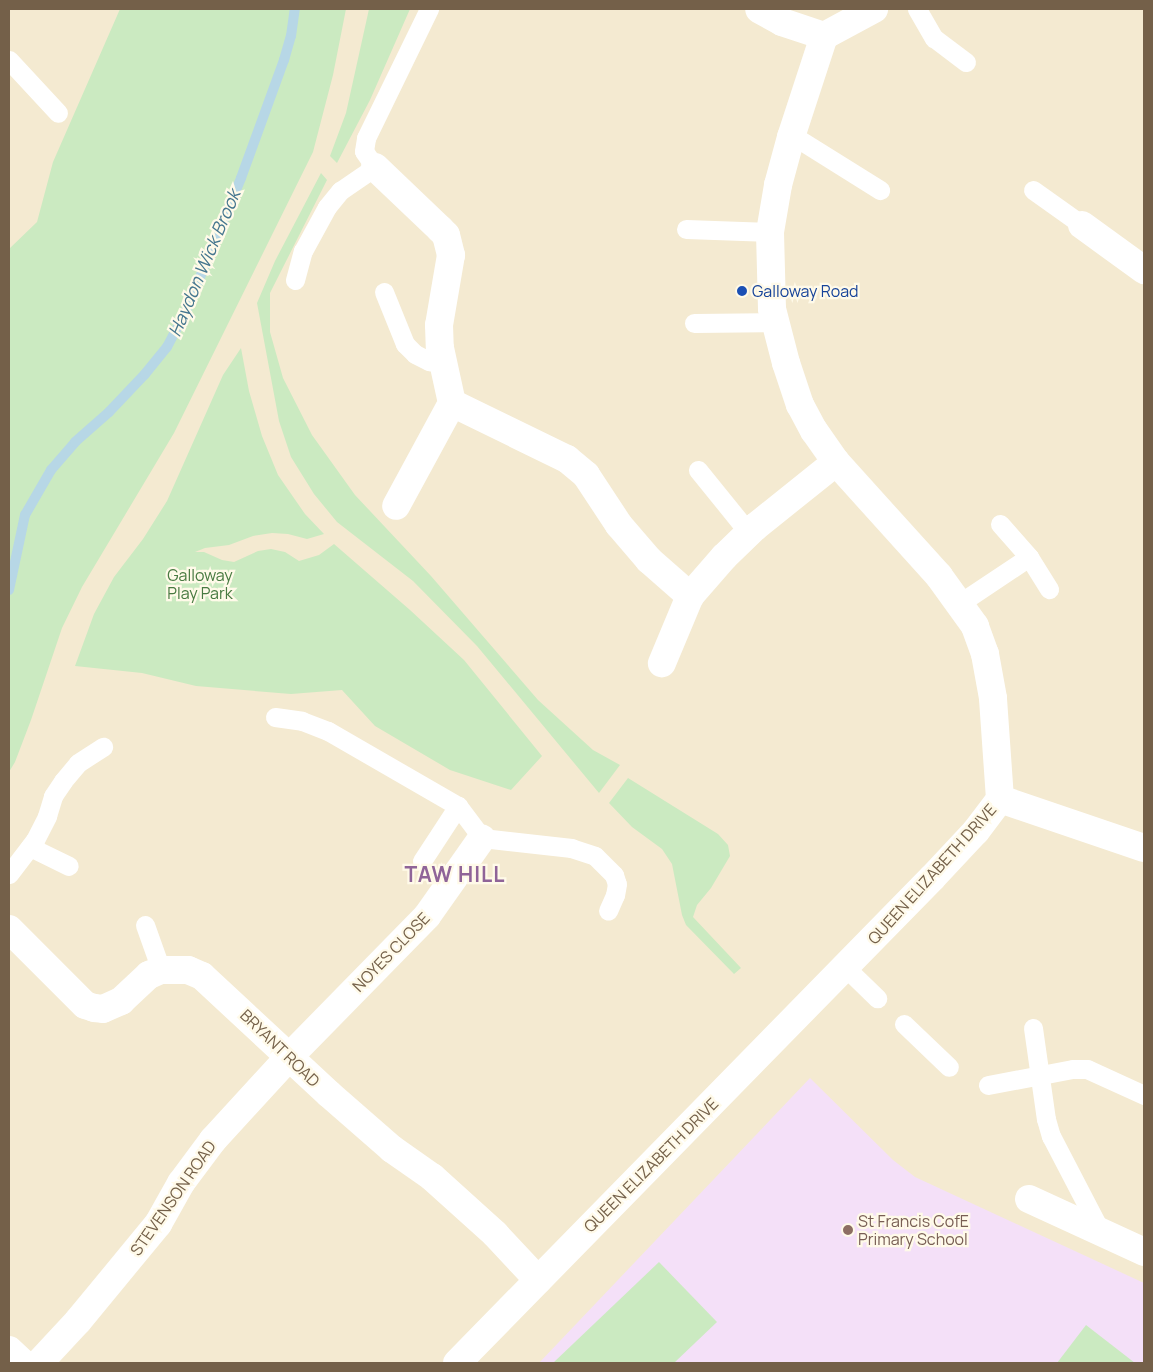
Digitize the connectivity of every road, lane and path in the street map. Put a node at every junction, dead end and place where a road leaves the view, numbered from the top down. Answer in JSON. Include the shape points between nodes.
{"nodes":[{"id":1,"x":429,"y":9,"type":"edge"},
{"id":2,"x":759,"y":9,"type":"edge"},
{"id":3,"x":874,"y":9,"type":"edge"},
{"id":4,"x":917,"y":9,"type":"edge"},
{"id":5,"x":824,"y":36,"type":"junction"},
{"id":6,"x":9,"y":60,"type":"edge"},
{"id":7,"x":966,"y":62,"type":"dead end"},
{"id":8,"x":58,"y":113,"type":"dead end"},
{"id":9,"x":792,"y":135,"type":"junction"},
{"id":10,"x":375,"y":167,"type":"junction"},
{"id":11,"x":880,"y":190,"type":"dead end"},
{"id":12,"x":1033,"y":190,"type":"dead end"},
{"id":13,"x":1082,"y":225,"type":"joint"},
{"id":14,"x":686,"y":229,"type":"dead end"},
{"id":15,"x":770,"y":232,"type":"junction"},
{"id":16,"x":1144,"y":270,"type":"edge"},
{"id":17,"x":295,"y":280,"type":"dead end"},
{"id":18,"x":384,"y":292,"type":"dead end"},
{"id":19,"x":775,"y":322,"type":"junction"},
{"id":20,"x":694,"y":323,"type":"dead end"},
{"id":21,"x":443,"y":364,"type":"junction"},
{"id":22,"x":452,"y":403,"type":"junction"},
{"id":23,"x":836,"y":462,"type":"junction"},
{"id":24,"x":698,"y":470,"type":"dead end"},
{"id":25,"x":396,"y":506,"type":"dead end"},
{"id":26,"x":1000,"y":524,"type":"dead end"},
{"id":27,"x":749,"y":533,"type":"junction"},
{"id":28,"x":1029,"y":557,"type":"junction"},
{"id":29,"x":1049,"y":589,"type":"dead end"},
{"id":30,"x":690,"y":596,"type":"junction"},
{"id":31,"x":960,"y":602,"type":"junction"},
{"id":32,"x":662,"y":663,"type":"dead end"},
{"id":33,"x":275,"y":717,"type":"dead end"},
{"id":34,"x":103,"y":746,"type":"dead end"},
{"id":35,"x":1000,"y":799,"type":"junction"},
{"id":36,"x":458,"y":806,"type":"junction"},
{"id":37,"x":482,"y":838,"type":"junction"},
{"id":38,"x":30,"y":847,"type":"junction"},
{"id":39,"x":1144,"y":848,"type":"edge"},
{"id":40,"x":422,"y":861,"type":"dead end"},
{"id":41,"x":69,"y":866,"type":"dead end"},
{"id":42,"x":9,"y":874,"type":"edge"},
{"id":43,"x":608,"y":911,"type":"dead end"},
{"id":44,"x":145,"y":925,"type":"dead end"},
{"id":45,"x":9,"y":929,"type":"edge"},
{"id":46,"x":845,"y":967,"type":"junction"},
{"id":47,"x":161,"y":970,"type":"junction"},
{"id":48,"x":877,"y":998,"type":"dead end"},
{"id":49,"x":904,"y":1024,"type":"dead end"},
{"id":50,"x":1033,"y":1028,"type":"dead end"},
{"id":51,"x":289,"y":1057,"type":"junction"},
{"id":52,"x":949,"y":1067,"type":"dead end"},
{"id":53,"x":1040,"y":1074,"type":"junction"},
{"id":54,"x":988,"y":1085,"type":"dead end"},
{"id":55,"x":1144,"y":1094,"type":"edge"},
{"id":56,"x":1029,"y":1199,"type":"dead end"},
{"id":57,"x":1101,"y":1232,"type":"junction"},
{"id":58,"x":1144,"y":1252,"type":"edge"},
{"id":59,"x":538,"y":1280,"type":"junction"},
{"id":60,"x":9,"y":1350,"type":"edge"},
{"id":61,"x":23,"y":1363,"type":"edge"},
{"id":62,"x":39,"y":1363,"type":"edge"},
{"id":63,"x":457,"y":1363,"type":"edge"}],
"edges":[{"from":1,"to":10,"type":"lane","via":[[366,138],[364,151]]},
{"from":2,"to":5,"type":"street","via":[[782,22]]},
{"from":3,"to":5,"type":"street"},
{"from":4,"to":7,"type":"lane","via":[[934,38]]},
{"from":5,"to":9,"type":"street","name":"QUEEN ELIZABETH DRIVE"},
{"from":6,"to":8,"type":"lane"},
{"from":9,"to":11,"type":"lane"},
{"from":9,"to":15,"type":"street","name":"QUEEN ELIZABETH DRIVE","via":[[778,185]]},
{"from":10,"to":17,"type":"lane","via":[[340,191],[327,207],[303,251]]},
{"from":10,"to":21,"type":"street","via":[[440,229],[450,246],[439,325]]},
{"from":12,"to":13,"type":"lane"},
{"from":13,"to":16,"type":"street"},
{"from":14,"to":15,"type":"lane"},
{"from":15,"to":19,"type":"street","name":"QUEEN ELIZABETH DRIVE"},
{"from":18,"to":21,"type":"lane","via":[[405,344],[415,354]]},
{"from":19,"to":20,"type":"lane"},
{"from":19,"to":23,"type":"street","name":"QUEEN ELIZABETH DRIVE","via":[[800,405]]},
{"from":21,"to":22,"type":"street"},
{"from":22,"to":25,"type":"street"},
{"from":22,"to":30,"type":"street","via":[[567,459],[586,475],[619,526],[649,560]]},
{"from":23,"to":27,"type":"street"},
{"from":23,"to":31,"type":"street","name":"QUEEN ELIZABETH DRIVE"},
{"from":24,"to":27,"type":"lane"},
{"from":26,"to":28,"type":"lane"},
{"from":27,"to":30,"type":"street"},
{"from":28,"to":29,"type":"lane"},
{"from":28,"to":31,"type":"lane"},
{"from":30,"to":32,"type":"street"},
{"from":31,"to":35,"type":"street","name":"QUEEN ELIZABETH DRIVE","via":[[976,626],[985,654],[993,698]]},
{"from":33,"to":36,"type":"lane","via":[[302,721],[328,731]]},
{"from":34,"to":38,"type":"lane","via":[[78,763],[62,781]]},
{"from":35,"to":39,"type":"street"},
{"from":35,"to":46,"type":"street","name":"QUEEN ELIZABETH DRIVE","via":[[976,831]]},
{"from":36,"to":37,"type":"lane"},
{"from":36,"to":40,"type":"lane"},
{"from":37,"to":43,"type":"lane","via":[[571,848],[595,856],[610,871],[617,884]]},
{"from":37,"to":51,"type":"street","name":"NOYES CLOSE","via":[[427,916]]},
{"from":38,"to":41,"type":"lane"},
{"from":38,"to":42,"type":"lane"},
{"from":44,"to":47,"type":"lane"},
{"from":45,"to":47,"type":"street","via":[[85,1005],[94,1008],[103,1009],[121,1001],[149,975]]},
{"from":46,"to":48,"type":"lane"},
{"from":46,"to":59,"type":"street","name":"QUEEN ELIZABETH DRIVE"},
{"from":47,"to":51,"type":"street","name":"BRYANT ROAD","via":[[188,970],[202,976]]},
{"from":49,"to":52,"type":"lane"},
{"from":50,"to":53,"type":"lane"},
{"from":51,"to":59,"type":"street","name":"BRYANT ROAD","via":[[392,1149],[432,1177],[496,1234]]},
{"from":51,"to":62,"type":"street","name":"STEVENSON ROAD","via":[[213,1140],[181,1183],[158,1224]]},
{"from":53,"to":54,"type":"lane"},
{"from":53,"to":55,"type":"lane","via":[[1087,1069]]},
{"from":53,"to":57,"type":"lane","via":[[1051,1136]]},
{"from":56,"to":57,"type":"street"},
{"from":57,"to":58,"type":"street"},
{"from":59,"to":63,"type":"street","name":"QUEEN ELIZABETH DRIVE"},
{"from":60,"to":61,"type":"street"}]}
